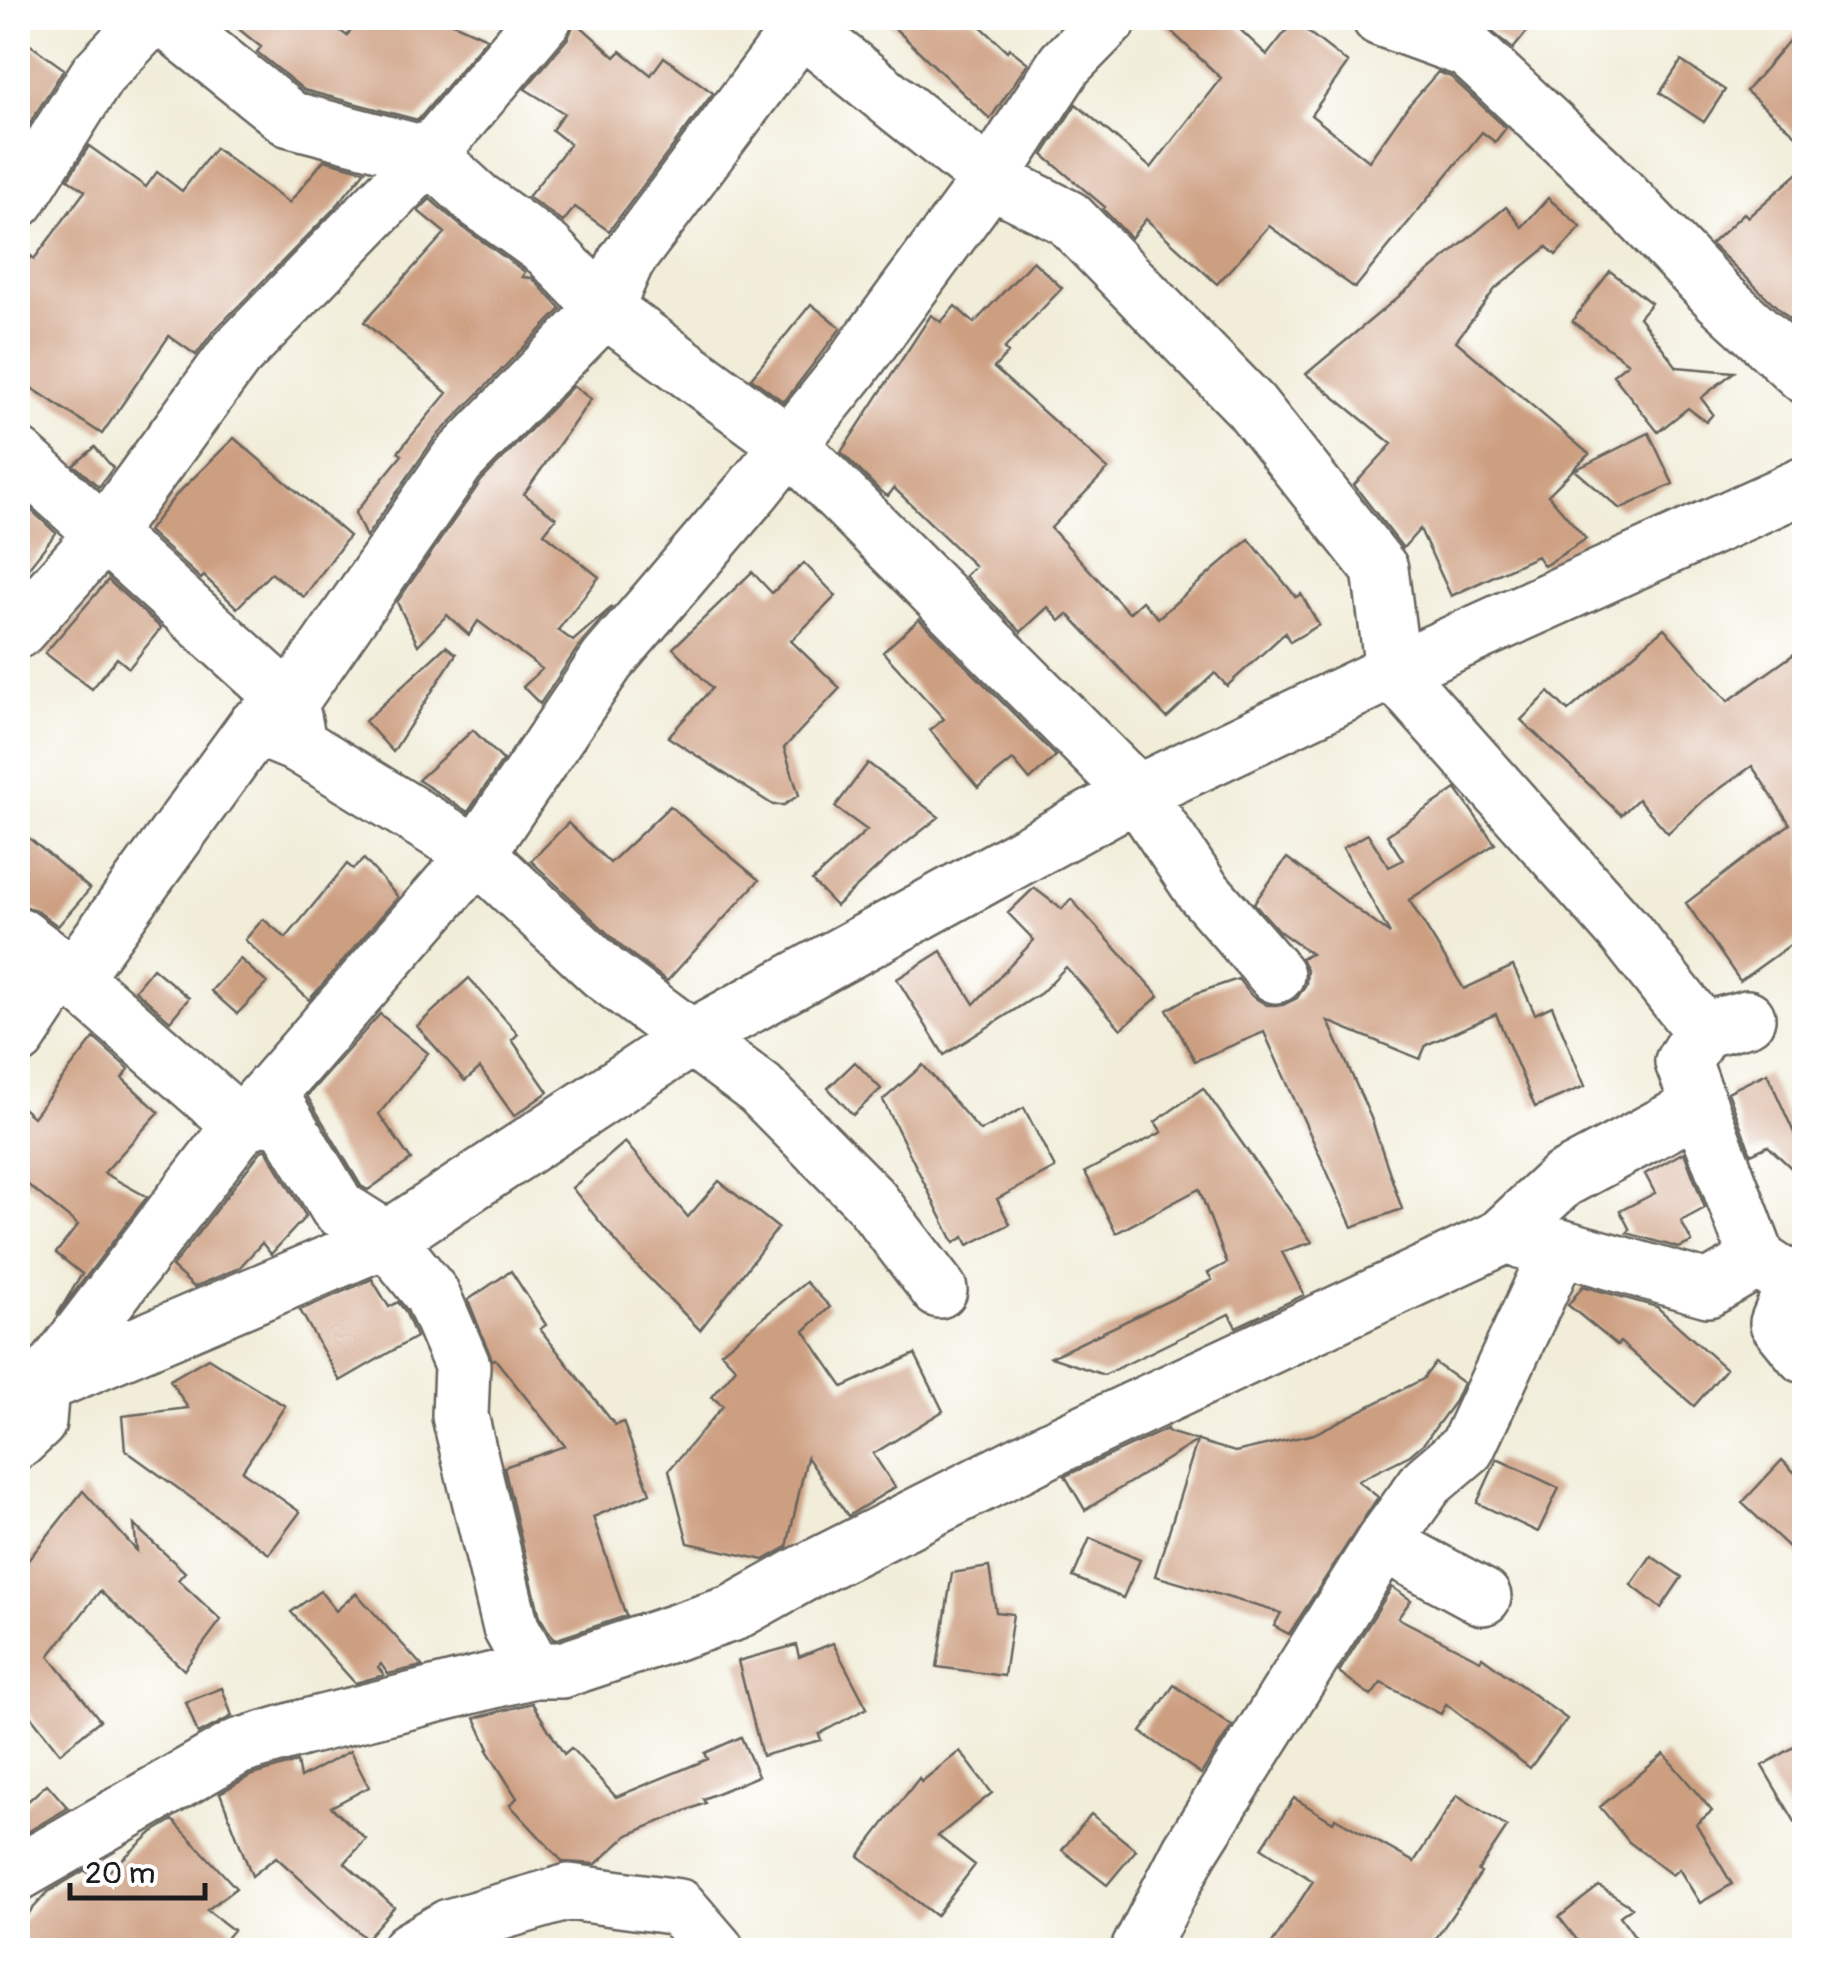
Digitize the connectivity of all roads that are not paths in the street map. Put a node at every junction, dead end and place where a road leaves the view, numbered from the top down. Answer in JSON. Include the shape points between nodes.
{"nodes":[{"id":1,"x":151,"y":18,"type":"edge"},
{"id":2,"x":164,"y":18,"type":"edge"},
{"id":3,"x":544,"y":18,"type":"edge"},
{"id":4,"x":1110,"y":18,"type":"edge"},
{"id":5,"x":1383,"y":19,"type":"edge"},
{"id":6,"x":799,"y":21,"type":"edge"},
{"id":7,"x":429,"y":155,"type":"junction"},
{"id":8,"x":990,"y":178,"type":"junction"},
{"id":9,"x":18,"y":200,"type":"edge"},
{"id":10,"x":606,"y":309,"type":"junction"},
{"id":11,"x":1804,"y":375,"type":"edge"},
{"id":12,"x":790,"y":446,"type":"junction"},
{"id":13,"x":18,"y":456,"type":"edge"},
{"id":14,"x":1804,"y":485,"type":"edge"},
{"id":15,"x":104,"y":534,"type":"junction"},
{"id":16,"x":18,"y":630,"type":"edge"},
{"id":17,"x":1393,"y":672,"type":"junction"},
{"id":18,"x":281,"y":724,"type":"junction"},
{"id":19,"x":1138,"y":794,"type":"junction"},
{"id":20,"x":477,"y":854,"type":"junction"},
{"id":21,"x":18,"y":935,"type":"edge"},
{"id":22,"x":62,"y":969,"type":"junction"},
{"id":23,"x":1276,"y":976,"type":"dead end"},
{"id":24,"x":694,"y":1036,"type":"junction"},
{"id":25,"x":18,"y":1037,"type":"edge"},
{"id":26,"x":1700,"y":1106,"type":"junction"},
{"id":27,"x":240,"y":1125,"type":"junction"},
{"id":28,"x":1500,"y":1238,"type":"junction"},
{"id":29,"x":387,"y":1239,"type":"junction"},
{"id":30,"x":1560,"y":1247,"type":"junction"},
{"id":31,"x":1786,"y":1272,"type":"edge"},
{"id":32,"x":940,"y":1290,"type":"dead end"},
{"id":33,"x":1804,"y":1355,"type":"edge"},
{"id":34,"x":28,"y":1414,"type":"edge"},
{"id":35,"x":1383,"y":1543,"type":"junction"},
{"id":36,"x":1482,"y":1597,"type":"dead end"},
{"id":37,"x":534,"y":1670,"type":"junction"},
{"id":38,"x":18,"y":1874,"type":"edge"},
{"id":39,"x":409,"y":1950,"type":"edge"},
{"id":40,"x":716,"y":1950,"type":"edge"},
{"id":41,"x":1139,"y":1950,"type":"edge"}],
"edges":[{"from":1,"to":9,"type":"street","via":[[98,74]]},
{"from":2,"to":7,"type":"street","via":[[290,119]]},
{"from":3,"to":7,"type":"street"},
{"from":4,"to":8,"type":"street","via":[[1065,64]]},
{"from":5,"to":11,"type":"street","via":[[1468,50]]},
{"from":6,"to":8,"type":"street"},
{"from":6,"to":10,"type":"street","via":[[626,261]]},
{"from":7,"to":10,"type":"street","via":[[548,250]]},
{"from":7,"to":15,"type":"street","via":[[235,354]]},
{"from":8,"to":12,"type":"street"},
{"from":8,"to":17,"type":"street","via":[[1068,218],[1251,406],[1380,569]]},
{"from":10,"to":12,"type":"street"},
{"from":10,"to":18,"type":"street","via":[[457,461]]},
{"from":12,"to":19,"type":"street"},
{"from":12,"to":20,"type":"street","via":[[608,661]]},
{"from":13,"to":15,"type":"street"},
{"from":14,"to":17,"type":"street"},
{"from":15,"to":16,"type":"street"},
{"from":15,"to":18,"type":"street"},
{"from":17,"to":19,"type":"street"},
{"from":17,"to":26,"type":"street","via":[[1624,931],[1725,1024],[1683,1062]]},
{"from":18,"to":20,"type":"street"},
{"from":18,"to":22,"type":"street","via":[[76,972]]},
{"from":19,"to":23,"type":"street","via":[[1202,890]]},
{"from":19,"to":24,"type":"street"},
{"from":20,"to":24,"type":"street","via":[[603,972]]},
{"from":20,"to":27,"type":"street"},
{"from":21,"to":22,"type":"street"},
{"from":22,"to":25,"type":"street"},
{"from":22,"to":27,"type":"street"},
{"from":24,"to":29,"type":"street"},
{"from":24,"to":32,"type":"street","via":[[760,1088],[870,1200]]},
{"from":26,"to":28,"type":"street","via":[[1562,1180]]},
{"from":26,"to":31,"type":"street"},
{"from":27,"to":29,"type":"street","via":[[279,1110],[338,1208]]},
{"from":27,"to":34,"type":"street"},
{"from":28,"to":30,"type":"street"},
{"from":28,"to":37,"type":"street","via":[[1052,1448],[733,1614],[562,1670]]},
{"from":29,"to":34,"type":"street"},
{"from":29,"to":37,"type":"street","via":[[432,1295],[462,1365],[460,1416],[487,1536],[511,1628]]},
{"from":30,"to":31,"type":"street","via":[[1708,1289]]},
{"from":30,"to":35,"type":"street","via":[[1467,1448],[1427,1482]]},
{"from":31,"to":33,"type":"street","via":[[1778,1323]]},
{"from":35,"to":36,"type":"street"},
{"from":35,"to":41,"type":"street","via":[[1190,1851]]},
{"from":37,"to":38,"type":"street","via":[[238,1747]]},
{"from":39,"to":40,"type":"street","via":[[449,1927],[569,1892],[680,1907]]}]}
